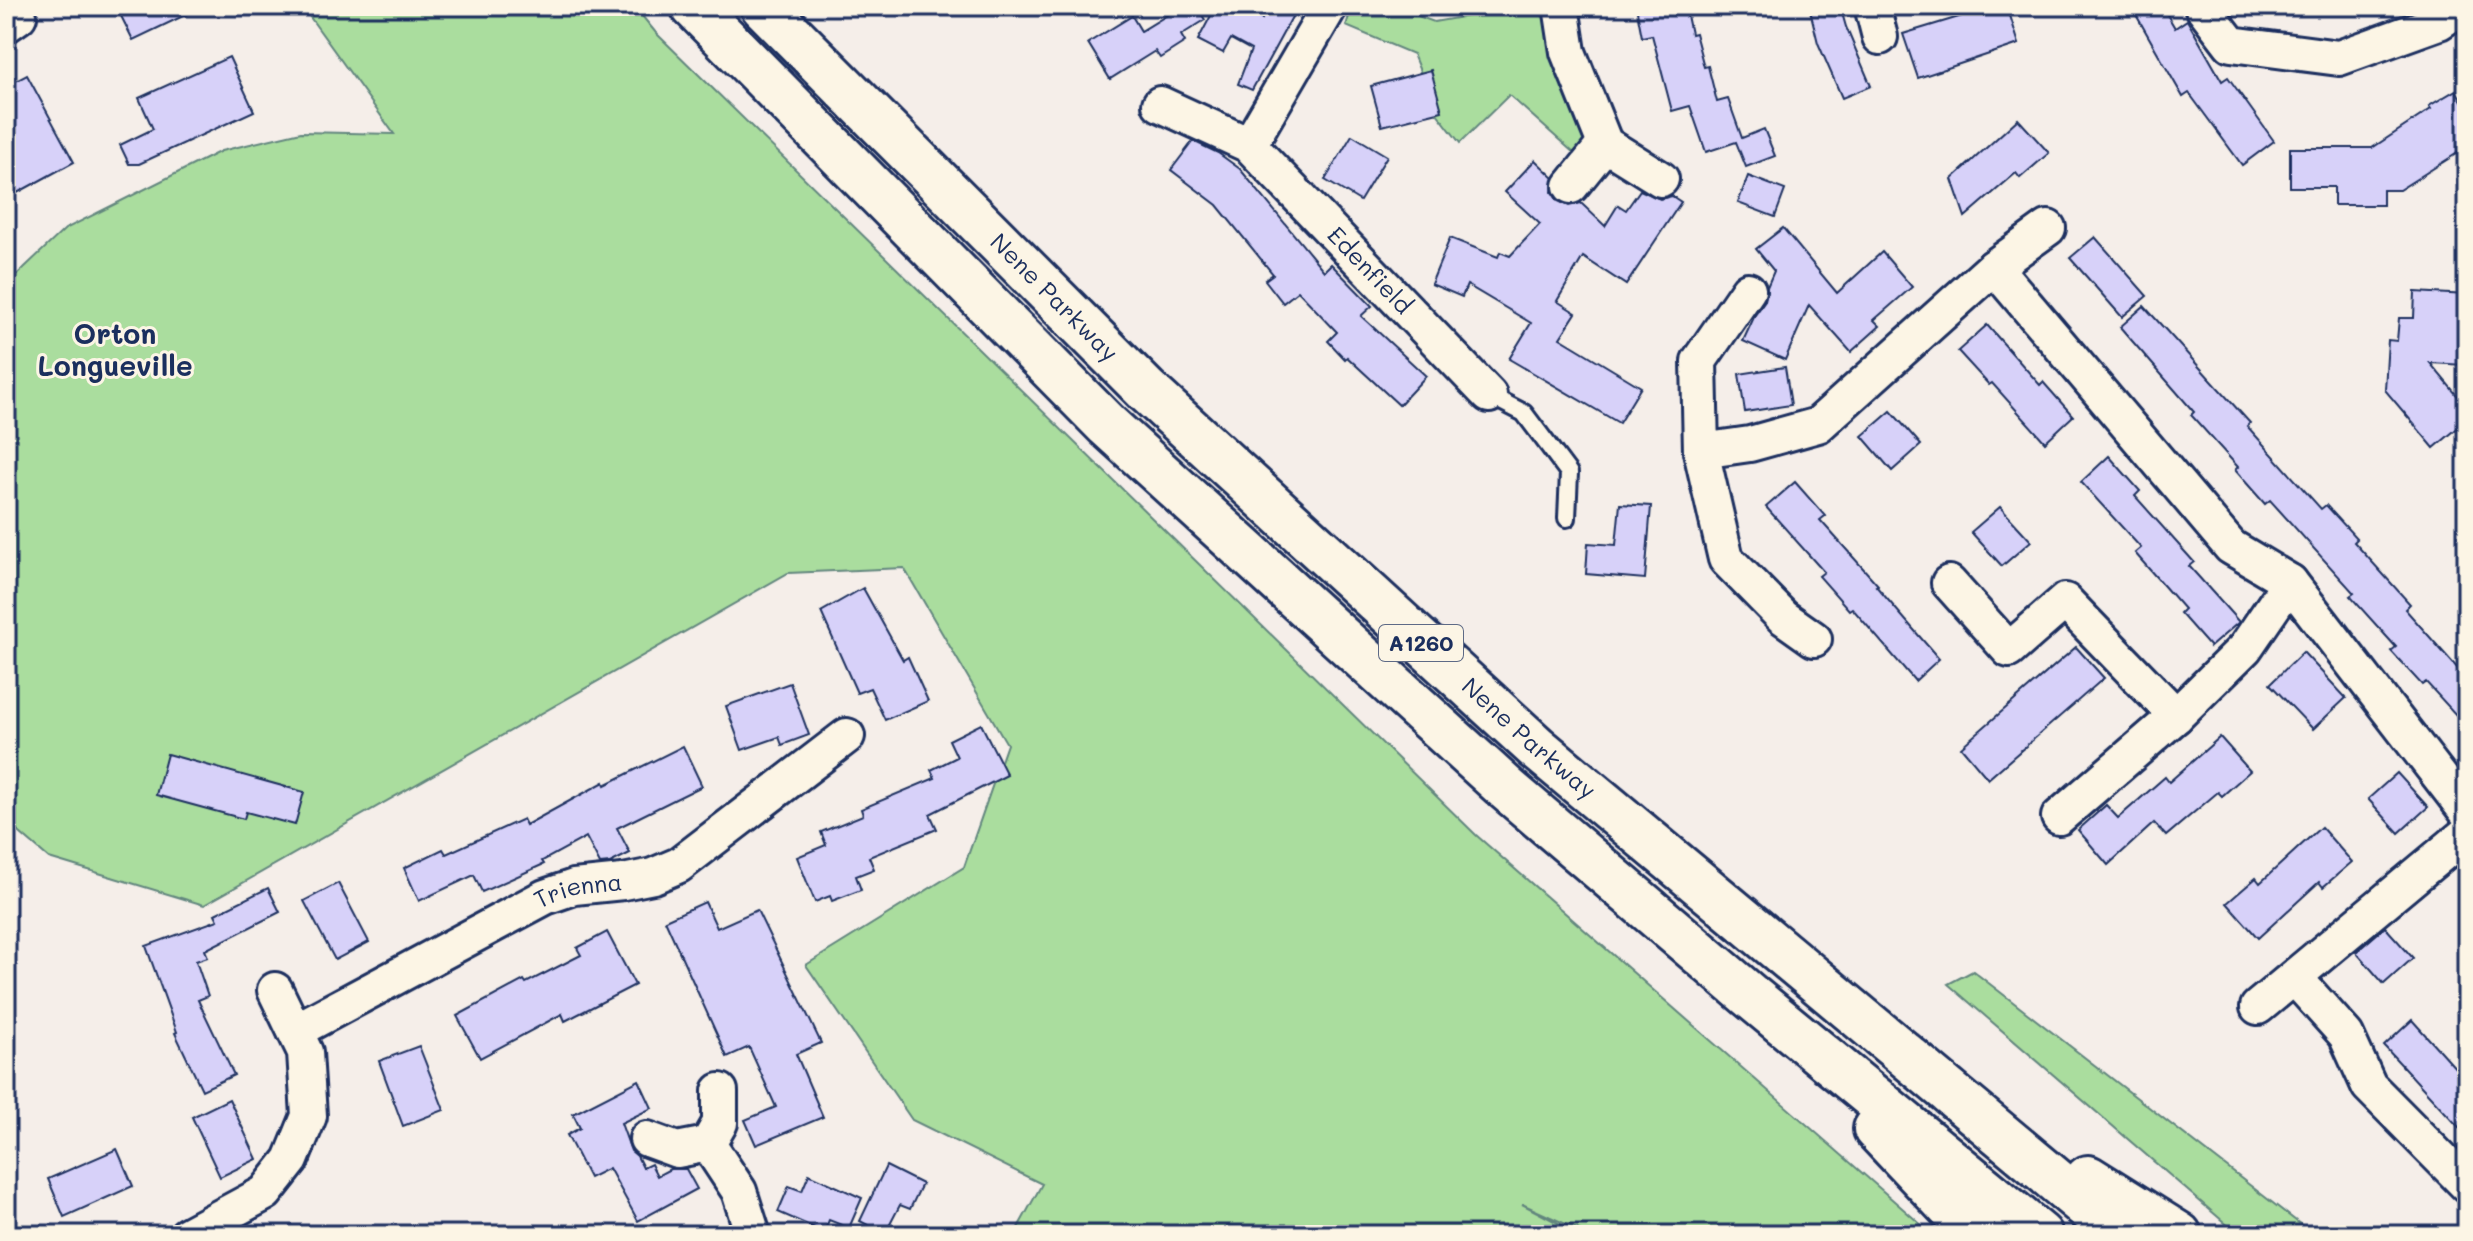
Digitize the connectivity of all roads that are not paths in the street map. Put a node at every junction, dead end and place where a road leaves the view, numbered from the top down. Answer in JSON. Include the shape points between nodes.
{"nodes":[{"id":1,"x":693,"y":6,"type":"edge"},
{"id":2,"x":763,"y":6,"type":"edge"},
{"id":3,"x":1330,"y":6,"type":"edge"},
{"id":4,"x":1561,"y":6,"type":"edge"},
{"id":5,"x":2202,"y":6,"type":"edge"},
{"id":6,"x":2463,"y":6,"type":"edge"},
{"id":7,"x":1160,"y":104,"type":"dead end"},
{"id":8,"x":1605,"y":144,"type":"junction"},
{"id":9,"x":1249,"y":145,"type":"junction"},
{"id":10,"x":1661,"y":179,"type":"dead end"},
{"id":11,"x":1571,"y":186,"type":"dead end"},
{"id":12,"x":2048,"y":228,"type":"dead end"},
{"id":13,"x":1994,"y":267,"type":"junction"},
{"id":14,"x":1748,"y":290,"type":"dead end"},
{"id":15,"x":1489,"y":395,"type":"joint"},
{"id":16,"x":1701,"y":451,"type":"junction"},
{"id":17,"x":1567,"y":518,"type":"dead end"},
{"id":18,"x":2290,"y":582,"type":"junction"},
{"id":19,"x":1949,"y":583,"type":"dead end"},
{"id":20,"x":1814,"y":639,"type":"dead end"},
{"id":21,"x":2176,"y":716,"type":"junction"},
{"id":22,"x":847,"y":736,"type":"dead end"},
{"id":23,"x":2467,"y":812,"type":"edge"},
{"id":24,"x":2059,"y":817,"type":"dead end"},
{"id":25,"x":2467,"y":833,"type":"edge"},
{"id":26,"x":2295,"y":978,"type":"junction"},
{"id":27,"x":275,"y":990,"type":"dead end"},
{"id":28,"x":1749,"y":995,"type":"junction"},
{"id":29,"x":2258,"y":1007,"type":"dead end"},
{"id":30,"x":295,"y":1031,"type":"junction"},
{"id":31,"x":720,"y":1091,"type":"dead end"},
{"id":32,"x":1953,"y":1094,"type":"junction"},
{"id":33,"x":647,"y":1139,"type":"dead end"},
{"id":34,"x":708,"y":1144,"type":"junction"},
{"id":35,"x":2467,"y":1185,"type":"edge"},
{"id":36,"x":187,"y":1235,"type":"edge"},
{"id":37,"x":753,"y":1235,"type":"edge"},
{"id":38,"x":1976,"y":1235,"type":"edge"},
{"id":39,"x":2040,"y":1235,"type":"edge"},
{"id":40,"x":2121,"y":1235,"type":"edge"},
{"id":41,"x":2179,"y":1235,"type":"edge"}],
"edges":[{"from":1,"to":28,"type":"highway","name":"Nene Parkway","number":"A1260","via":[[1107,425],[1507,789]]},
{"from":2,"to":32,"type":"highway","name":"Nene Parkway","number":"A1260","via":[[1146,390],[1525,738]]},
{"from":3,"to":9,"type":"street"},
{"from":4,"to":8,"type":"street","via":[[1568,52]]},
{"from":5,"to":6,"type":"street","via":[[2231,44],[2339,58],[2439,22]]},
{"from":7,"to":9,"type":"street","name":"Edenfield"},
{"from":8,"to":10,"type":"street"},
{"from":8,"to":11,"type":"street"},
{"from":9,"to":15,"type":"street","name":"Edenfield"},
{"from":12,"to":13,"type":"street"},
{"from":13,"to":16,"type":"street","via":[[1818,425]]},
{"from":13,"to":18,"type":"street","via":[[2231,547]]},
{"from":14,"to":16,"type":"street","via":[[1699,361]]},
{"from":15,"to":17,"type":"lane","via":[[1524,413],[1569,473]]},
{"from":16,"to":20,"type":"street","via":[[1726,559],[1783,617]]},
{"from":18,"to":21,"type":"street","via":[[2245,648]]},
{"from":18,"to":23,"type":"street"},
{"from":19,"to":21,"type":"street","via":[[2009,650],[2065,601]]},
{"from":21,"to":24,"type":"street"},
{"from":22,"to":30,"type":"street","name":"Trienna","via":[[679,865],[653,876],[574,887],[545,897]]},
{"from":25,"to":26,"type":"street"},
{"from":26,"to":29,"type":"street"},
{"from":26,"to":35,"type":"street","via":[[2346,1035],[2369,1086]]},
{"from":27,"to":30,"type":"street"},
{"from":28,"to":38,"type":"highway"},
{"from":28,"to":39,"type":"highway","name":"Nene Parkway","number":"A1260"},
{"from":30,"to":36,"type":"street","via":[[305,1052],[309,1116],[291,1160],[265,1193]]},
{"from":31,"to":34,"type":"street","via":[[720,1123]]},
{"from":32,"to":40,"type":"highway","name":"Nene Parkway","number":"A1260"},
{"from":32,"to":41,"type":"highway"},
{"from":33,"to":34,"type":"street","via":[[677,1150]]},
{"from":34,"to":37,"type":"street","via":[[739,1191]]}]}
